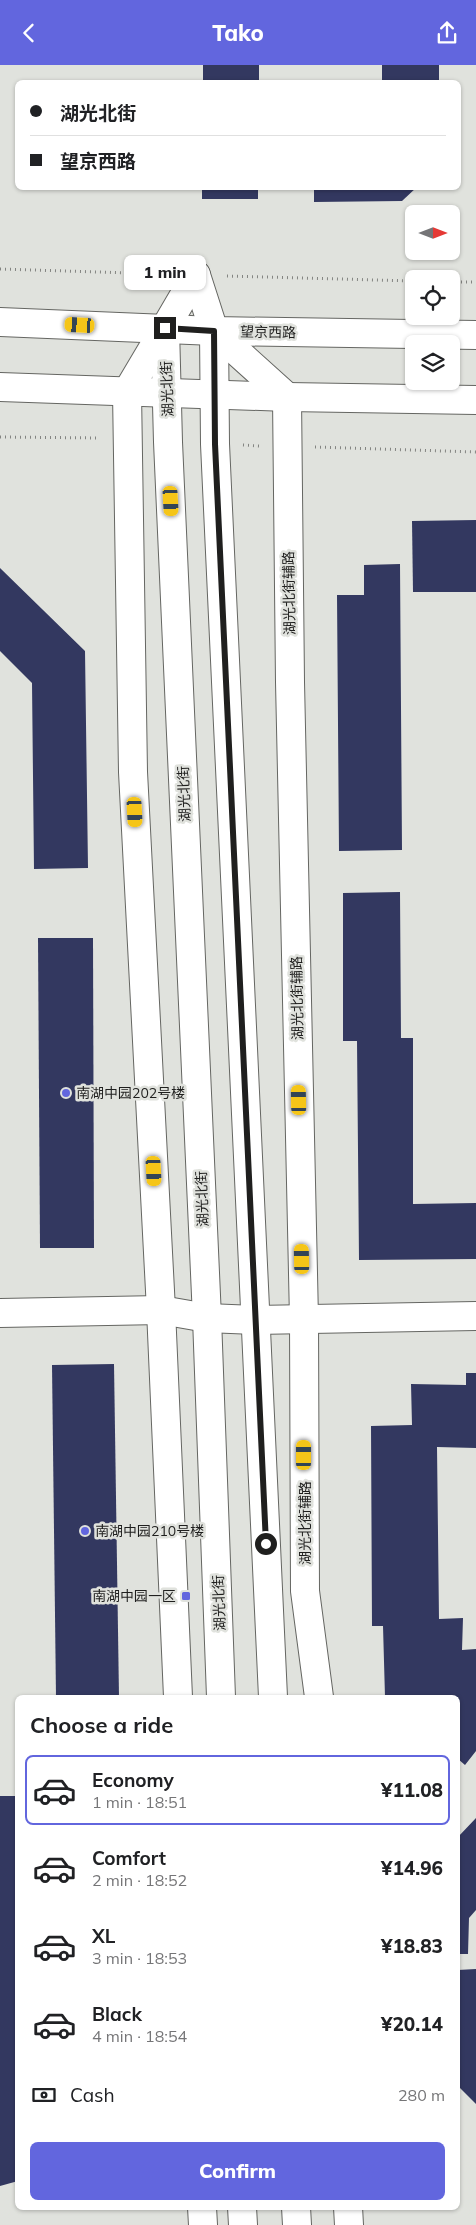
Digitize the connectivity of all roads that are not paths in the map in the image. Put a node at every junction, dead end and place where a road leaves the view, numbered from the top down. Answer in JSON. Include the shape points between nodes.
{"nodes":[{"id":1,"x":0,"y":322,"type":"edge"},
{"id":2,"x":165,"y":328,"type":"junction"},
{"id":3,"x":214,"y":331,"type":"junction"},
{"id":4,"x":476,"y":335,"type":"edge"},
{"id":5,"x":0,"y":387,"type":"edge"},
{"id":6,"x":127,"y":392,"type":"junction"},
{"id":7,"x":167,"y":393,"type":"junction"},
{"id":8,"x":213,"y":394,"type":"junction"},
{"id":9,"x":287,"y":397,"type":"junction"},
{"id":10,"x":476,"y":400,"type":"edge"},
{"id":11,"x":161,"y":1310,"type":"junction"},
{"id":12,"x":0,"y":1313,"type":"edge"},
{"id":13,"x":476,"y":1316,"type":"edge"},
{"id":14,"x":207,"y":1317,"type":"junction"},
{"id":15,"x":304,"y":1319,"type":"junction"},
{"id":16,"x":255,"y":1320,"type":"junction"},
{"id":17,"x":178,"y":1695,"type":"edge"},
{"id":18,"x":221,"y":1695,"type":"edge"},
{"id":19,"x":273,"y":1695,"type":"edge"},
{"id":20,"x":319,"y":1695,"type":"edge"},
{"id":21,"x":202,"y":2210,"type":"edge"},
{"id":22,"x":242,"y":2210,"type":"edge"},
{"id":23,"x":296,"y":2210,"type":"edge"},
{"id":24,"x":348,"y":2210,"type":"edge"},
{"id":25,"x":203,"y":2225,"type":"edge"},
{"id":26,"x":243,"y":2225,"type":"edge"},
{"id":27,"x":297,"y":2225,"type":"edge"},
{"id":28,"x":349,"y":2225,"type":"edge"}],
"edges":[{"from":1,"to":2,"type":"street","name":"望京西路"},
{"from":2,"to":3,"type":"street","name":"望京西路"},
{"from":2,"to":3,"type":"street","via":[[196,275]]},
{"from":2,"to":6,"type":"street"},
{"from":2,"to":7,"type":"street","name":"湖光北街"},
{"from":3,"to":4,"type":"street","name":"望京西路"},
{"from":3,"to":8,"type":"street"},
{"from":3,"to":9,"type":"street"},
{"from":5,"to":6,"type":"street"},
{"from":6,"to":7,"type":"street"},
{"from":6,"to":11,"type":"street","via":[[133,773]]},
{"from":7,"to":8,"type":"street"},
{"from":7,"to":14,"type":"street","name":"湖光北街"},
{"from":8,"to":9,"type":"street"},
{"from":8,"to":16,"type":"street"},
{"from":9,"to":10,"type":"street"},
{"from":9,"to":15,"type":"street","name":"湖光北街辅路"},
{"from":11,"to":12,"type":"street"},
{"from":11,"to":14,"type":"street"},
{"from":11,"to":17,"type":"street"},
{"from":13,"to":15,"type":"street"},
{"from":14,"to":16,"type":"street"},
{"from":14,"to":18,"type":"street","name":"湖光北街"},
{"from":15,"to":16,"type":"street"},
{"from":15,"to":20,"type":"street","name":"湖光北街辅路","via":[[305,1591]]},
{"from":16,"to":19,"type":"street"},
{"from":21,"to":25,"type":"street"},
{"from":22,"to":26,"type":"street"},
{"from":23,"to":27,"type":"street"},
{"from":24,"to":28,"type":"street"}]}
